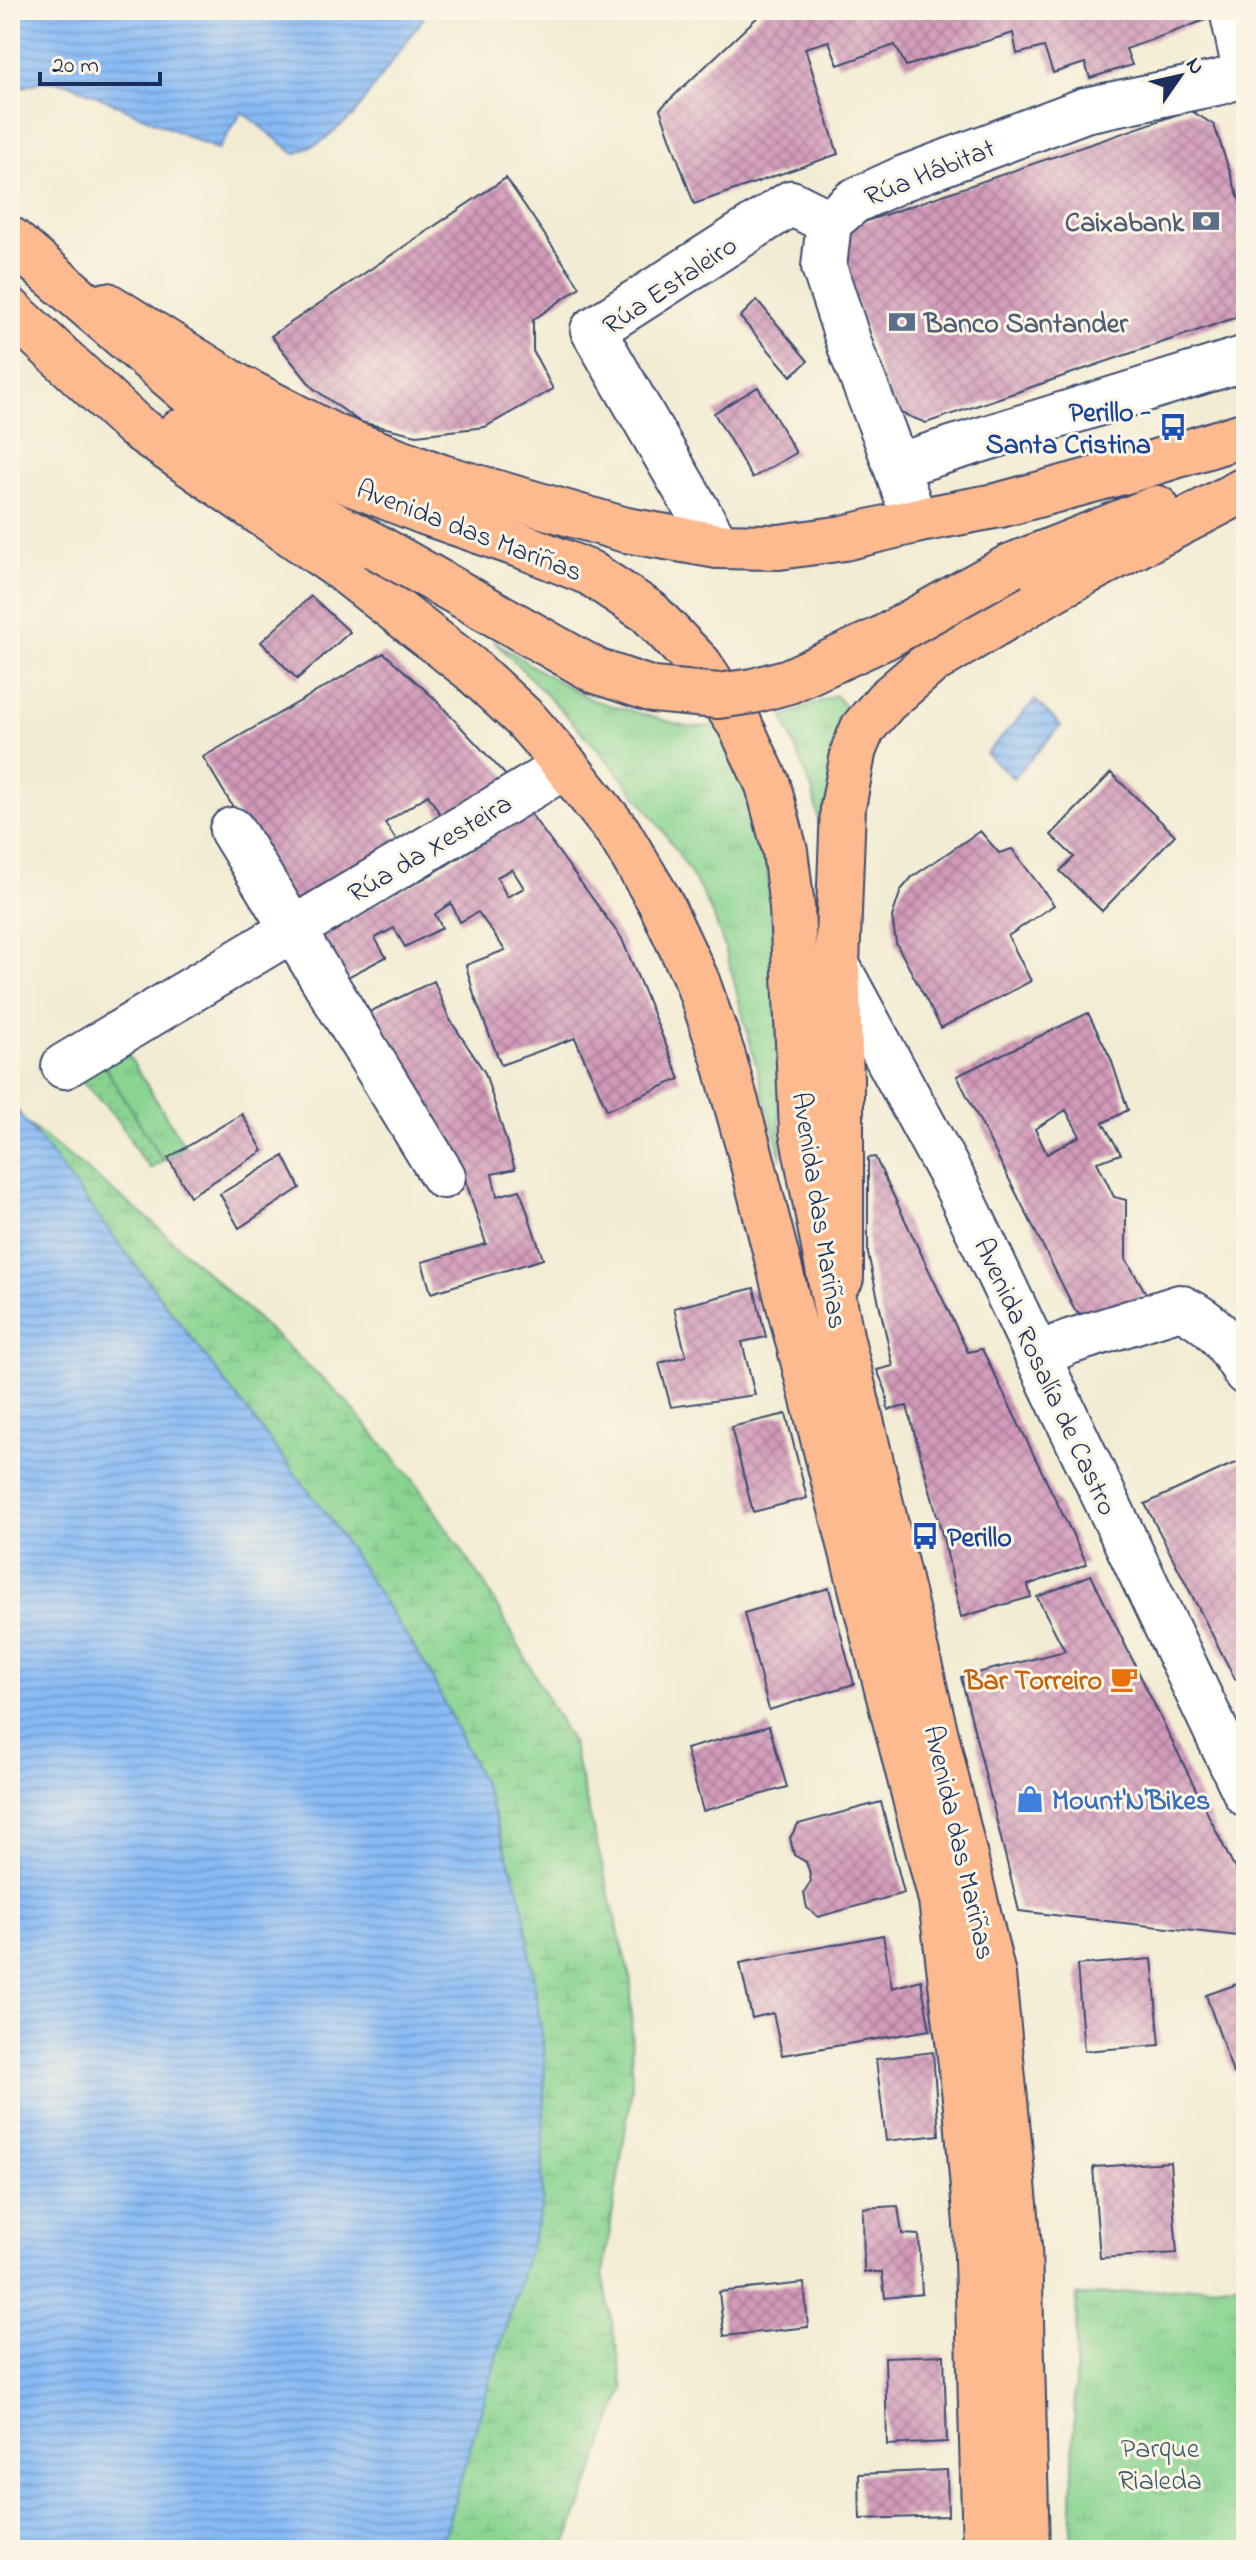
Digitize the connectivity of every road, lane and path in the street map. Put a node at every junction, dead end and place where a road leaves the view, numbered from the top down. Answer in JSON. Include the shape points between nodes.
{"nodes":[{"id":1,"x":1232,"y":10,"type":"edge"},
{"id":2,"x":1246,"y":74,"type":"edge"},
{"id":3,"x":829,"y":222,"type":"junction"},
{"id":4,"x":21,"y":248,"type":"edge"},
{"id":5,"x":10,"y":308,"type":"edge"},
{"id":6,"x":1246,"y":358,"type":"edge"},
{"id":7,"x":1246,"y":434,"type":"edge"},
{"id":8,"x":896,"y":466,"type":"junction"},
{"id":9,"x":1246,"y":482,"type":"edge"},
{"id":10,"x":1246,"y":489,"type":"edge"},
{"id":11,"x":915,"y":521,"type":"junction"},
{"id":12,"x":718,"y":546,"type":"junction"},
{"id":13,"x":566,"y":766,"type":"junction"},
{"id":14,"x":232,"y":830,"type":"dead end"},
{"id":15,"x":293,"y":929,"type":"junction"},
{"id":16,"x":837,"y":965,"type":"junction"},
{"id":17,"x":64,"y":1066,"type":"dead end"},
{"id":18,"x":443,"y":1176,"type":"dead end"},
{"id":19,"x":841,"y":1336,"type":"junction"},
{"id":20,"x":1037,"y":1356,"type":"junction"},
{"id":21,"x":1246,"y":1373,"type":"edge"},
{"id":22,"x":1246,"y":1794,"type":"edge"},
{"id":23,"x":985,"y":2550,"type":"edge"},
{"id":24,"x":1027,"y":2550,"type":"edge"}],
"edges":[{"from":1,"to":2,"type":"street","name":"Rúa Hábitat"},
{"from":2,"to":3,"type":"street","name":"Rúa Hábitat","via":[[1085,110],[904,178],[854,201]]},
{"from":3,"to":8,"type":"street","via":[[824,267]]},
{"from":3,"to":12,"type":"street","name":"Rúa Estaleiro","via":[[791,203],[593,330]]},
{"from":4,"to":12,"type":"main road","via":[[237,386],[333,436],[442,477],[626,530]]},
{"from":4,"to":19,"type":"main road","name":"Avenida das Mariñas","via":[[187,391],[283,452],[373,492],[590,573],[649,612],[700,665],[740,725],[768,785],[785,851],[802,1132]]},
{"from":5,"to":9,"type":"main road","bridge":true,"via":[[168,425],[274,493],[596,671],[653,690],[718,696],[789,681],[883,638],[1011,566],[1150,510]]},
{"from":5,"to":13,"type":"main road","name":"Avenida das Mariñas","via":[[135,426],[345,571],[470,668]]},
{"from":6,"to":8,"type":"street"},
{"from":7,"to":11,"type":"main road","via":[[1015,501]]},
{"from":8,"to":11,"type":"street"},
{"from":10,"to":16,"type":"main road","via":[[1056,588],[930,663],[886,701],[863,728],[854,749],[843,807]]},
{"from":11,"to":12,"type":"main road","via":[[779,547]]},
{"from":13,"to":15,"type":"street","name":"Rúa da Xesteira"},
{"from":13,"to":23,"type":"main road","name":"Avenida das Mariñas","via":[[619,833],[660,902],[697,981],[723,1056],[941,1900],[976,2224]]},
{"from":14,"to":15,"type":"street"},
{"from":15,"to":17,"type":"street","name":"Rúa da Xesteira"},
{"from":15,"to":18,"type":"street"},
{"from":16,"to":19,"type":"main road"},
{"from":16,"to":20,"type":"street","name":"Avenida Rosalía de Castro","via":[[956,1185]]},
{"from":19,"to":24,"type":"main road","name":"Avenida das Mariñas","via":[[993,1975],[1019,2246]]},
{"from":20,"to":21,"type":"street","via":[[1180,1307],[1201,1316],[1223,1336]]},
{"from":20,"to":22,"type":"street","name":"Avenida Rosalía de Castro"}]}
